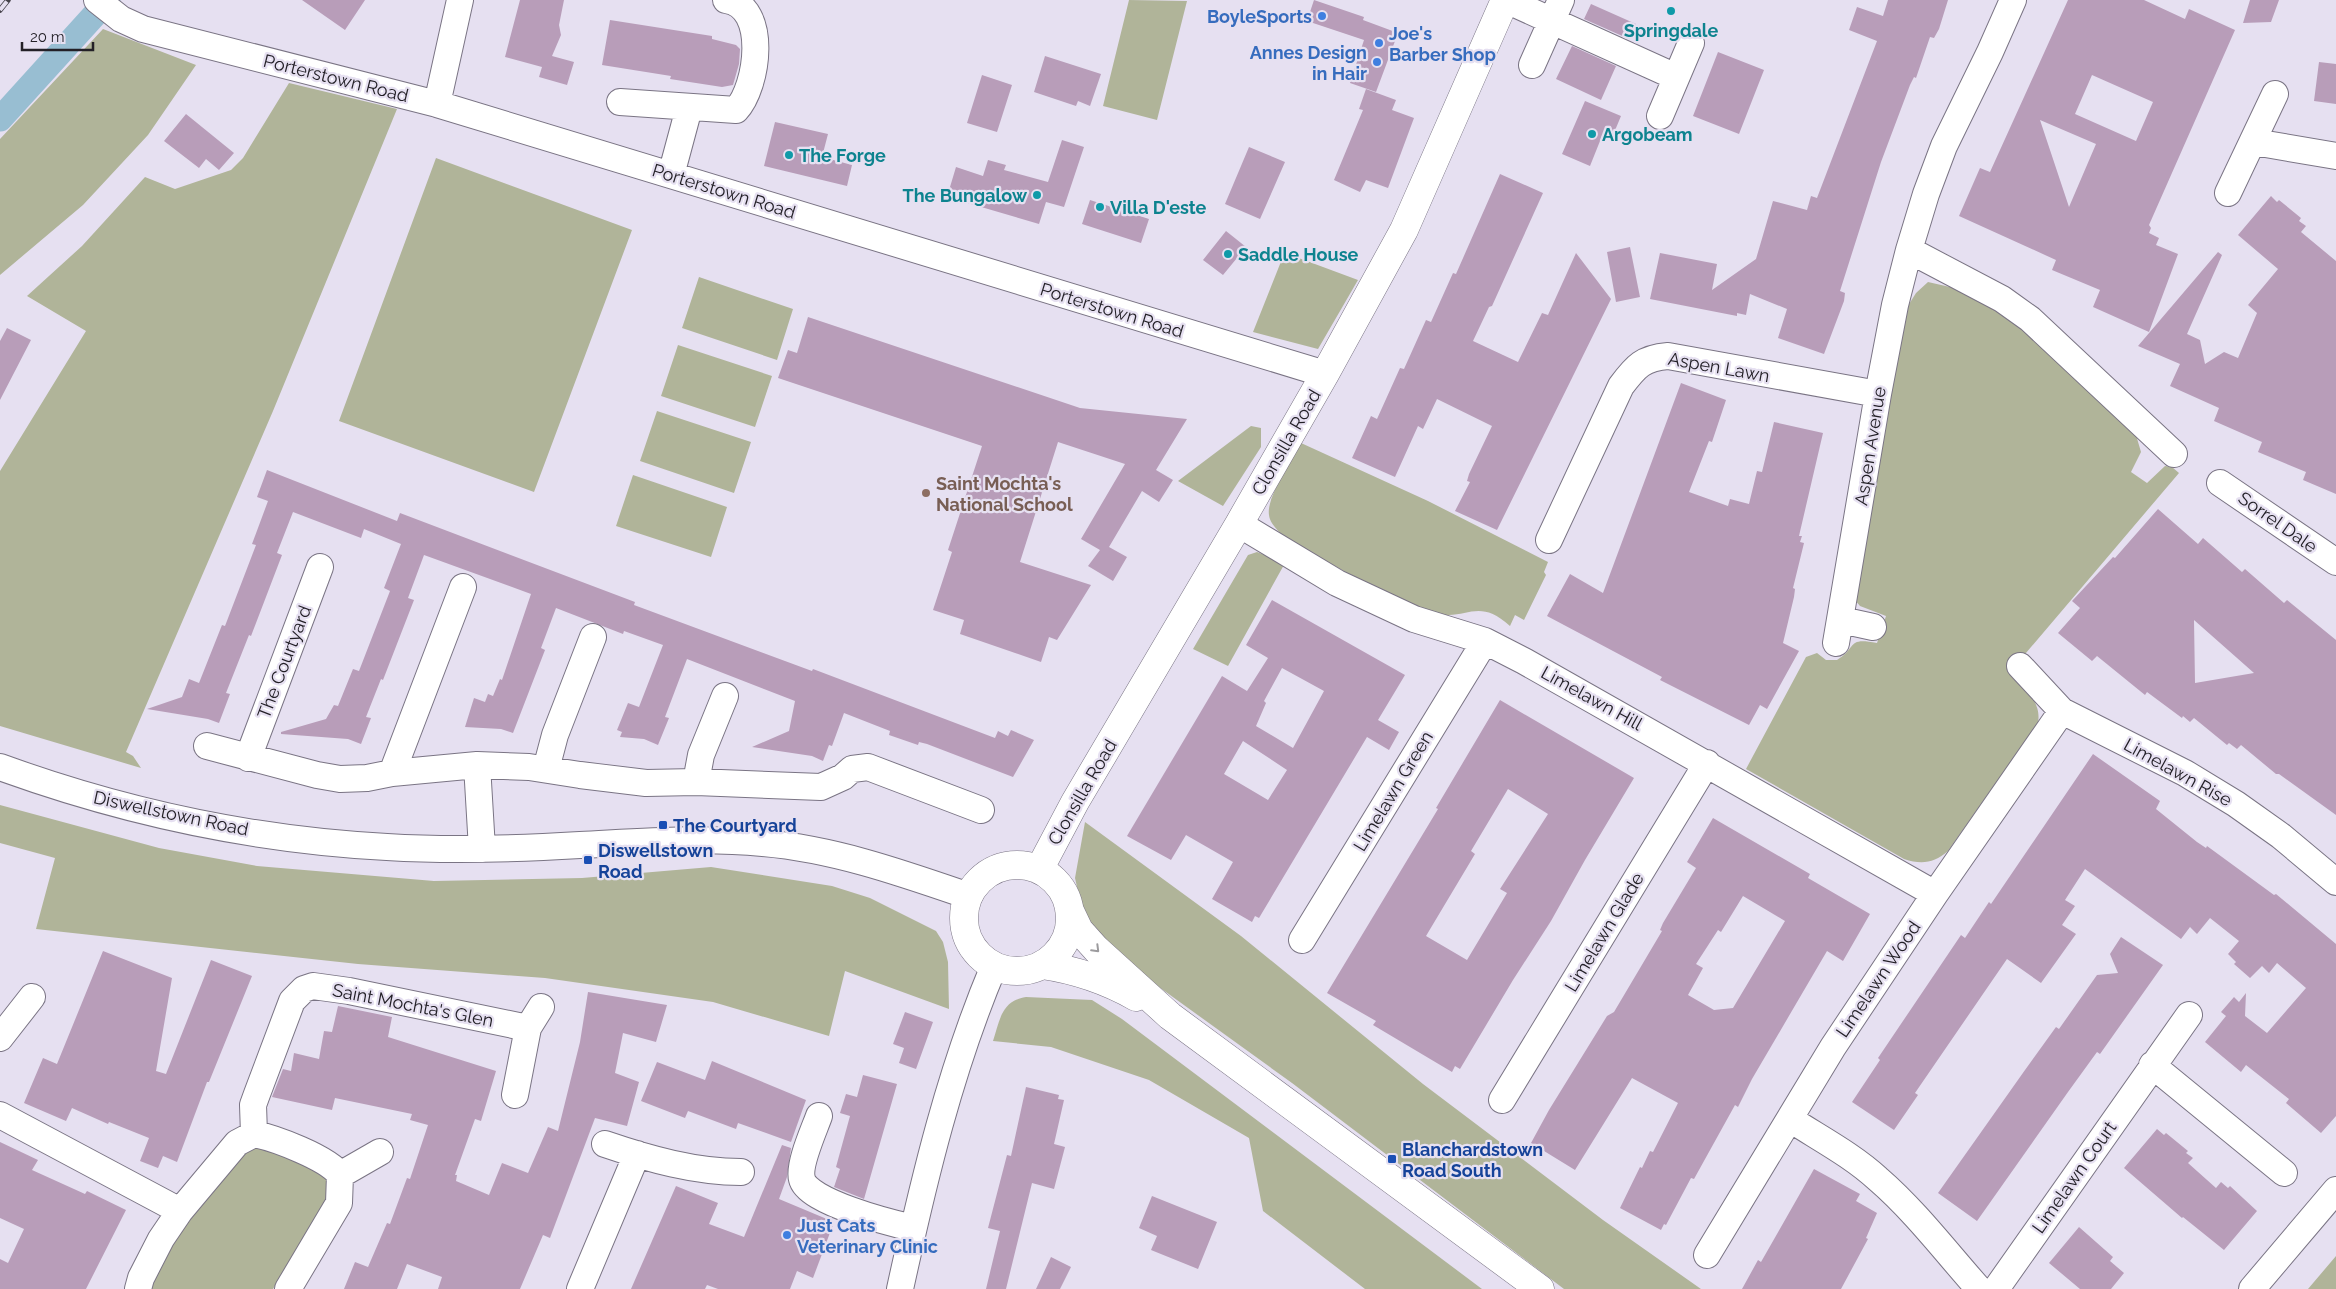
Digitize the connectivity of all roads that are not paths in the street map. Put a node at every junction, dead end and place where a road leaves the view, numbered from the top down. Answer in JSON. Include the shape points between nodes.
{"nodes":[{"id":1,"x":97,"y":0,"type":"edge"},
{"id":2,"x":460,"y":0,"type":"edge"},
{"id":3,"x":726,"y":0,"type":"edge"},
{"id":4,"x":1505,"y":0,"type":"edge"},
{"id":5,"x":2013,"y":0,"type":"edge"},
{"id":6,"x":1556,"y":10,"type":"edge"},
{"id":7,"x":1691,"y":43,"type":"dead end"},
{"id":8,"x":1532,"y":65,"type":"dead end"},
{"id":9,"x":1676,"y":78,"type":"junction"},
{"id":10,"x":2275,"y":94,"type":"dead end"},
{"id":11,"x":620,"y":102,"type":"dead end"},
{"id":12,"x":437,"y":104,"type":"junction"},
{"id":13,"x":689,"y":108,"type":"junction"},
{"id":14,"x":1660,"y":116,"type":"dead end"},
{"id":15,"x":2254,"y":142,"type":"junction"},
{"id":16,"x":2336,"y":156,"type":"edge"},
{"id":17,"x":671,"y":175,"type":"junction"},
{"id":18,"x":2228,"y":193,"type":"dead end"},
{"id":19,"x":1909,"y":250,"type":"junction"},
{"id":20,"x":1325,"y":374,"type":"junction"},
{"id":21,"x":1878,"y":394,"type":"junction"},
{"id":22,"x":2174,"y":454,"type":"dead end"},
{"id":23,"x":2220,"y":482,"type":"dead end"},
{"id":24,"x":1239,"y":524,"type":"junction"},
{"id":25,"x":1548,"y":540,"type":"dead end"},
{"id":26,"x":2336,"y":562,"type":"edge"},
{"id":27,"x":320,"y":566,"type":"dead end"},
{"id":28,"x":463,"y":587,"type":"dead end"},
{"id":29,"x":1873,"y":627,"type":"dead end"},
{"id":30,"x":593,"y":637,"type":"dead end"},
{"id":31,"x":1484,"y":641,"type":"junction"},
{"id":32,"x":2020,"y":666,"type":"dead end"},
{"id":33,"x":724,"y":696,"type":"dead end"},
{"id":34,"x":2062,"y":711,"type":"junction"},
{"id":35,"x":207,"y":746,"type":"dead end"},
{"id":36,"x":248,"y":758,"type":"junction"},
{"id":37,"x":1707,"y":763,"type":"junction"},
{"id":38,"x":477,"y":764,"type":"junction"},
{"id":39,"x":0,"y":767,"type":"edge"},
{"id":40,"x":546,"y":769,"type":"junction"},
{"id":41,"x":392,"y":773,"type":"junction"},
{"id":42,"x":696,"y":782,"type":"junction"},
{"id":43,"x":981,"y":810,"type":"dead end"},
{"id":44,"x":482,"y":848,"type":"junction"},
{"id":45,"x":1040,"y":870,"type":"junction"},
{"id":46,"x":2336,"y":882,"type":"edge"},
{"id":47,"x":1935,"y":894,"type":"junction"},
{"id":48,"x":969,"y":896,"type":"junction"},
{"id":49,"x":1069,"y":909,"type":"junction"},
{"id":50,"x":1302,"y":940,"type":"dead end"},
{"id":51,"x":1042,"y":965,"type":"junction"},
{"id":52,"x":994,"y":966,"type":"junction"},
{"id":53,"x":32,"y":997,"type":"dead end"},
{"id":54,"x":2190,"y":1015,"type":"dead end"},
{"id":55,"x":1170,"y":1016,"type":"junction"},
{"id":56,"x":0,"y":1038,"type":"edge"},
{"id":57,"x":2152,"y":1065,"type":"junction"},
{"id":58,"x":515,"y":1095,"type":"dead end"},
{"id":59,"x":1502,"y":1100,"type":"dead end"},
{"id":60,"x":0,"y":1115,"type":"edge"},
{"id":61,"x":819,"y":1116,"type":"dead end"},
{"id":62,"x":1790,"y":1119,"type":"junction"},
{"id":63,"x":254,"y":1134,"type":"junction"},
{"id":64,"x":605,"y":1144,"type":"dead end"},
{"id":65,"x":380,"y":1152,"type":"dead end"},
{"id":66,"x":637,"y":1154,"type":"junction"},
{"id":67,"x":741,"y":1172,"type":"dead end"},
{"id":68,"x":2284,"y":1173,"type":"dead end"},
{"id":69,"x":340,"y":1175,"type":"junction"},
{"id":70,"x":2336,"y":1190,"type":"edge"},
{"id":71,"x":180,"y":1211,"type":"junction"},
{"id":72,"x":913,"y":1228,"type":"junction"},
{"id":73,"x":1707,"y":1255,"type":"dead end"},
{"id":74,"x":138,"y":1289,"type":"edge"},
{"id":75,"x":288,"y":1289,"type":"edge"},
{"id":76,"x":580,"y":1289,"type":"edge"},
{"id":77,"x":900,"y":1289,"type":"edge"},
{"id":78,"x":1540,"y":1289,"type":"edge"},
{"id":79,"x":1979,"y":1289,"type":"edge"},
{"id":80,"x":1996,"y":1289,"type":"edge"},
{"id":81,"x":2252,"y":1289,"type":"edge"}],
"edges":[{"from":1,"to":12,"type":"street","name":"Porterstown Road","via":[[121,19],[143,29]]},
{"from":2,"to":12,"type":"street"},
{"from":3,"to":13,"type":"street","via":[[735,1],[747,11],[754,27],[754,72],[745,101],[736,110]]},
{"from":4,"to":6,"type":"street"},
{"from":4,"to":20,"type":"main road","name":"Clonsilla Road","via":[[1404,230]]},
{"from":5,"to":19,"type":"street","name":"Aspen Avenue","via":[[1944,146]]},
{"from":6,"to":8,"type":"street"},
{"from":6,"to":9,"type":"street"},
{"from":7,"to":9,"type":"street"},
{"from":9,"to":14,"type":"street"},
{"from":10,"to":15,"type":"street"},
{"from":11,"to":13,"type":"street"},
{"from":12,"to":17,"type":"street","name":"Porterstown Road"},
{"from":13,"to":17,"type":"street"},
{"from":15,"to":16,"type":"street"},
{"from":15,"to":18,"type":"street"},
{"from":17,"to":20,"type":"street","name":"Porterstown Road"},
{"from":19,"to":21,"type":"street","name":"Aspen Avenue"},
{"from":19,"to":22,"type":"street","via":[[2002,299],[2030,319]]},
{"from":20,"to":24,"type":"main road","name":"Clonsilla Road"},
{"from":21,"to":25,"type":"street","name":"Aspen Lawn","via":[[1668,356],[1653,357],[1635,368],[1621,386]]},
{"from":21,"to":29,"type":"street","name":"Aspen Avenue","via":[[1839,632]]},
{"from":23,"to":26,"type":"street","name":"Sorrel Dale"},
{"from":24,"to":31,"type":"street","name":"Limelawn Hill","via":[[1337,583],[1414,619]]},
{"from":24,"to":45,"type":"main road","name":"Clonsilla Road","via":[[1075,802]]},
{"from":27,"to":36,"type":"street","name":"The Courtyard"},
{"from":28,"to":41,"type":"street"},
{"from":30,"to":40,"type":"street","via":[[555,735]]},
{"from":31,"to":37,"type":"street","name":"Limelawn Hill"},
{"from":31,"to":50,"type":"street","name":"Limelawn Green"},
{"from":32,"to":34,"type":"street","name":"Limelawn Rise"},
{"from":33,"to":42,"type":"street","via":[[701,755]]},
{"from":34,"to":46,"type":"street","name":"Limelawn Rise","via":[[2236,804]]},
{"from":34,"to":47,"type":"street","name":"Limelawn Wood"},
{"from":35,"to":36,"type":"street"},
{"from":36,"to":41,"type":"street","via":[[340,779]]},
{"from":37,"to":47,"type":"street","name":"Limelawn Hill"},
{"from":37,"to":59,"type":"street","name":"Limelawn Glade"},
{"from":38,"to":40,"type":"street"},
{"from":38,"to":41,"type":"street"},
{"from":38,"to":44,"type":"street"},
{"from":39,"to":44,"type":"street","name":"Diswellstown Road","via":[[124,806],[203,824],[387,847]]},
{"from":40,"to":42,"type":"street","via":[[646,783]]},
{"from":42,"to":43,"type":"street","via":[[821,787],[852,770],[868,767]]},
{"from":44,"to":48,"type":"street","name":"Diswellstown Road","via":[[676,839],[764,843],[853,859]]},
{"from":45,"to":48,"type":"main road","via":[[1023,865],[1007,866],[978,882]]},
{"from":45,"to":49,"type":"main road","via":[[1054,879],[1064,893]]},
{"from":47,"to":62,"type":"street","name":"Limelawn Wood","via":[[1833,1047]]},
{"from":48,"to":52,"type":"main road","via":[[964,912],[970,944],[980,957]]},
{"from":49,"to":51,"type":"main road","via":[[1070,926],[1064,942]]},
{"from":49,"to":55,"type":"main road","one_way":true,"via":[[1095,948]]},
{"from":51,"to":52,"type":"main road","via":[[1026,971]]},
{"from":51,"to":55,"type":"main road","via":[[1092,976]]},
{"from":52,"to":72,"type":"street","via":[[974,1012],[949,1088]]},
{"from":53,"to":56,"type":"street"},
{"from":54,"to":57,"type":"street","name":"Limelawn Court"},
{"from":55,"to":78,"type":"main road"},
{"from":57,"to":68,"type":"street"},
{"from":57,"to":80,"type":"street","name":"Limelawn Court"},
{"from":58,"to":63,"type":"street","name":"Saint Mochta's Glen","via":[[534,1018],[313,986],[304,988],[292,1001],[253,1104]]},
{"from":60,"to":71,"type":"street"},
{"from":61,"to":72,"type":"street","via":[[804,1162],[801,1179],[806,1188],[825,1200],[884,1222]]},
{"from":62,"to":73,"type":"street","name":"Limelawn Wood"},
{"from":62,"to":79,"type":"street","via":[[1894,1193]]},
{"from":63,"to":69,"type":"street","via":[[271,1138],[330,1164]]},
{"from":63,"to":71,"type":"street","via":[[236,1143]]},
{"from":64,"to":66,"type":"street"},
{"from":65,"to":69,"type":"street"},
{"from":66,"to":67,"type":"street","via":[[702,1170]]},
{"from":66,"to":76,"type":"street"},
{"from":69,"to":75,"type":"street","via":[[339,1203]]},
{"from":70,"to":81,"type":"street"},
{"from":71,"to":74,"type":"street","via":[[161,1240]]},
{"from":72,"to":77,"type":"street"}]}
